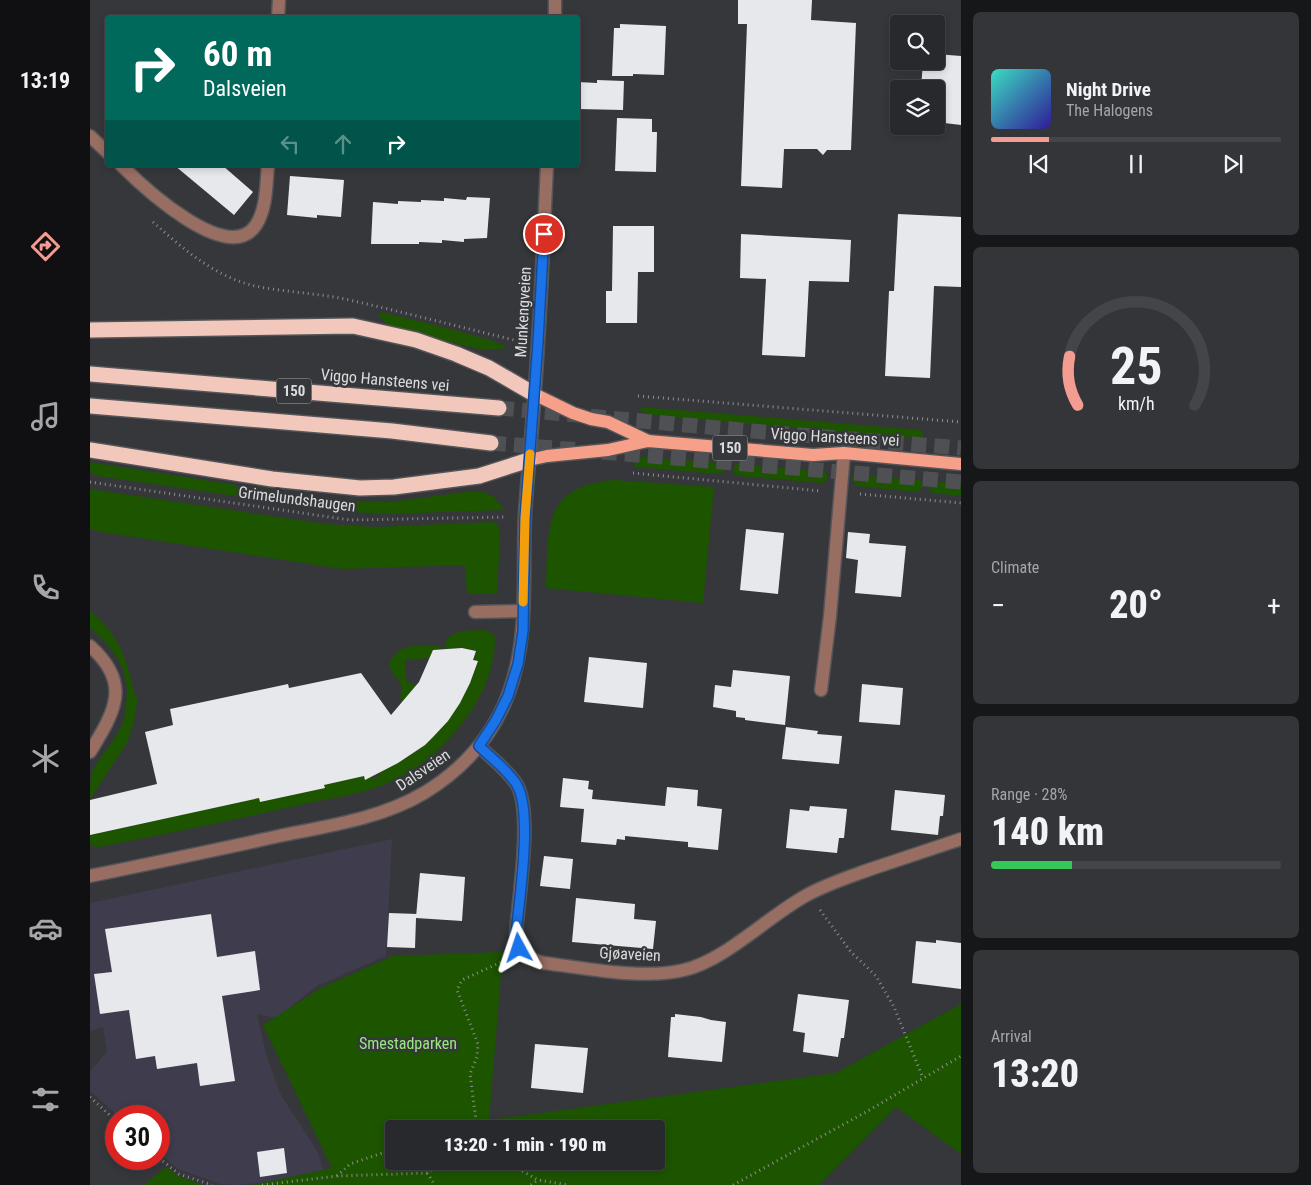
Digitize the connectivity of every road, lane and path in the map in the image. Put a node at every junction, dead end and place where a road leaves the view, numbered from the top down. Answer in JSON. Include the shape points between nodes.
{"nodes":[{"id":1,"x":279,"y":0,"type":"edge"},
{"id":2,"x":556,"y":0,"type":"edge"},
{"id":3,"x":278,"y":15,"type":"edge"},
{"id":4,"x":554,"y":15,"type":"edge"},
{"id":5,"x":90,"y":136,"type":"edge"},
{"id":6,"x":105,"y":149,"type":"edge"},
{"id":7,"x":122,"y":167,"type":"edge"},
{"id":8,"x":268,"y":167,"type":"edge"},
{"id":9,"x":547,"y":167,"type":"edge"},
{"id":10,"x":150,"y":219,"type":"dead end"},
{"id":11,"x":90,"y":330,"type":"edge"},
{"id":12,"x":520,"y":341,"type":"dead end"},
{"id":13,"x":90,"y":374,"type":"edge"},
{"id":14,"x":534,"y":394,"type":"junction"},
{"id":15,"x":638,"y":396,"type":"dead end"},
{"id":16,"x":90,"y":406,"type":"edge"},
{"id":17,"x":498,"y":408,"type":"tunnel mouth"},
{"id":18,"x":961,"y":422,"type":"edge"},
{"id":19,"x":532,"y":430,"type":"joint"},
{"id":20,"x":648,"y":441,"type":"junction"},
{"id":21,"x":491,"y":442,"type":"tunnel mouth"},
{"id":22,"x":90,"y":450,"type":"edge"},
{"id":23,"x":844,"y":454,"type":"junction"},
{"id":24,"x":529,"y":460,"type":"junction"},
{"id":25,"x":961,"y":464,"type":"edge"},
{"id":26,"x":633,"y":473,"type":"dead end"},
{"id":27,"x":90,"y":482,"type":"edge"},
{"id":28,"x":840,"y":492,"type":"junction"},
{"id":29,"x":961,"y":503,"type":"edge"},
{"id":30,"x":502,"y":517,"type":"dead end"},
{"id":31,"x":523,"y":611,"type":"junction"},
{"id":32,"x":475,"y":612,"type":"dead end"},
{"id":33,"x":90,"y":646,"type":"edge"},
{"id":34,"x":821,"y":690,"type":"dead end"},
{"id":35,"x":479,"y":746,"type":"junction"},
{"id":36,"x":90,"y":752,"type":"edge"},
{"id":37,"x":961,"y":839,"type":"edge"},
{"id":38,"x":90,"y":876,"type":"edge"},
{"id":39,"x":808,"y":894,"type":"junction"},
{"id":40,"x":522,"y":953,"type":"junction"},
{"id":41,"x":961,"y":1056,"type":"edge"},
{"id":42,"x":923,"y":1078,"type":"junction"},
{"id":43,"x":90,"y":1098,"type":"edge"},
{"id":44,"x":105,"y":1111,"type":"edge"},
{"id":45,"x":476,"y":1120,"type":"edge"},
{"id":46,"x":385,"y":1152,"type":"edge"},
{"id":47,"x":170,"y":1167,"type":"edge"},
{"id":48,"x":431,"y":1170,"type":"edge"},
{"id":49,"x":521,"y":1170,"type":"edge"},
{"id":50,"x":427,"y":1173,"type":"junction"},
{"id":51,"x":337,"y":1176,"type":"junction"},
{"id":52,"x":538,"y":1180,"type":"junction"},
{"id":53,"x":212,"y":1185,"type":"edge"},
{"id":54,"x":262,"y":1185,"type":"edge"},
{"id":55,"x":436,"y":1185,"type":"edge"},
{"id":56,"x":530,"y":1185,"type":"edge"},
{"id":57,"x":568,"y":1185,"type":"edge"},
{"id":58,"x":733,"y":1185,"type":"edge"}],
"edges":[{"from":1,"to":3,"type":"street"},
{"from":2,"to":4,"type":"street"},
{"from":5,"to":6,"type":"street"},
{"from":7,"to":8,"type":"street","via":[[185,218],[202,229],[230,237],[251,231],[256,225],[264,205]]},
{"from":9,"to":14,"type":"street","name":"Munkengveien"},
{"from":10,"to":12,"type":"path","via":[[210,267],[253,285],[342,299]]},
{"from":11,"to":14,"type":"highway","via":[[353,326],[416,340],[456,354],[489,368]]},
{"from":13,"to":17,"type":"highway","name":"Viggo Hansteens vei","number":"150"},
{"from":14,"to":19,"type":"street","name":"Munkengveien"},
{"from":14,"to":20,"type":"main road","name":"Viggo Hansteens vei","number":"150","via":[[573,413],[608,422]]},
{"from":15,"to":18,"type":"path"},
{"from":16,"to":21,"type":"highway","number":"150"},
{"from":19,"to":24,"type":"street","name":"Dalsveien"},
{"from":20,"to":23,"type":"main road","name":"Viggo Hansteens vei","number":"150","via":[[813,455]]},
{"from":20,"to":24,"type":"main road","name":"Viggo Hansteens vei","number":"150","via":[[608,450]]},
{"from":22,"to":24,"type":"highway","via":[[272,479],[360,488],[394,488],[479,476]]},
{"from":23,"to":25,"type":"main road","name":"Viggo Hansteens vei","number":"150"},
{"from":23,"to":28,"type":"street"},
{"from":24,"to":31,"type":"street","name":"Dalsveien"},
{"from":26,"to":28,"type":"path"},
{"from":27,"to":30,"type":"path","name":"Grimelundshaugen","via":[[350,520]]},
{"from":28,"to":29,"type":"path"},
{"from":28,"to":34,"type":"street"},
{"from":31,"to":32,"type":"street"},
{"from":31,"to":35,"type":"street","name":"Dalsveien","via":[[520,650],[513,680],[501,712]]},
{"from":33,"to":36,"type":"street","via":[[106,662],[113,675],[116,699],[111,715]]},
{"from":35,"to":38,"type":"street","name":"Dalsveien","via":[[446,778],[397,807],[347,822]]},
{"from":35,"to":40,"type":"street","via":[[508,774],[521,797],[525,827],[516,934]]},
{"from":37,"to":39,"type":"street","name":"Gjøaveien","via":[[839,880]]},
{"from":39,"to":40,"type":"street","name":"Gjøaveien","via":[[723,952],[684,970],[643,974],[601,970],[544,963]]},
{"from":39,"to":42,"type":"path","via":[[851,952],[876,976],[894,1007]]},
{"from":40,"to":45,"type":"path","via":[[462,980],[457,990],[478,1044],[477,1058],[470,1074]]},
{"from":41,"to":42,"type":"path"},
{"from":42,"to":58,"type":"path"},
{"from":43,"to":44,"type":"path"},
{"from":46,"to":51,"type":"path","via":[[350,1164]]},
{"from":47,"to":53,"type":"path","via":[[179,1174]]},
{"from":48,"to":50,"type":"path"},
{"from":49,"to":52,"type":"path"},
{"from":50,"to":51,"type":"path"},
{"from":50,"to":55,"type":"path"},
{"from":51,"to":54,"type":"path"},
{"from":52,"to":56,"type":"path"},
{"from":52,"to":57,"type":"path"}]}
